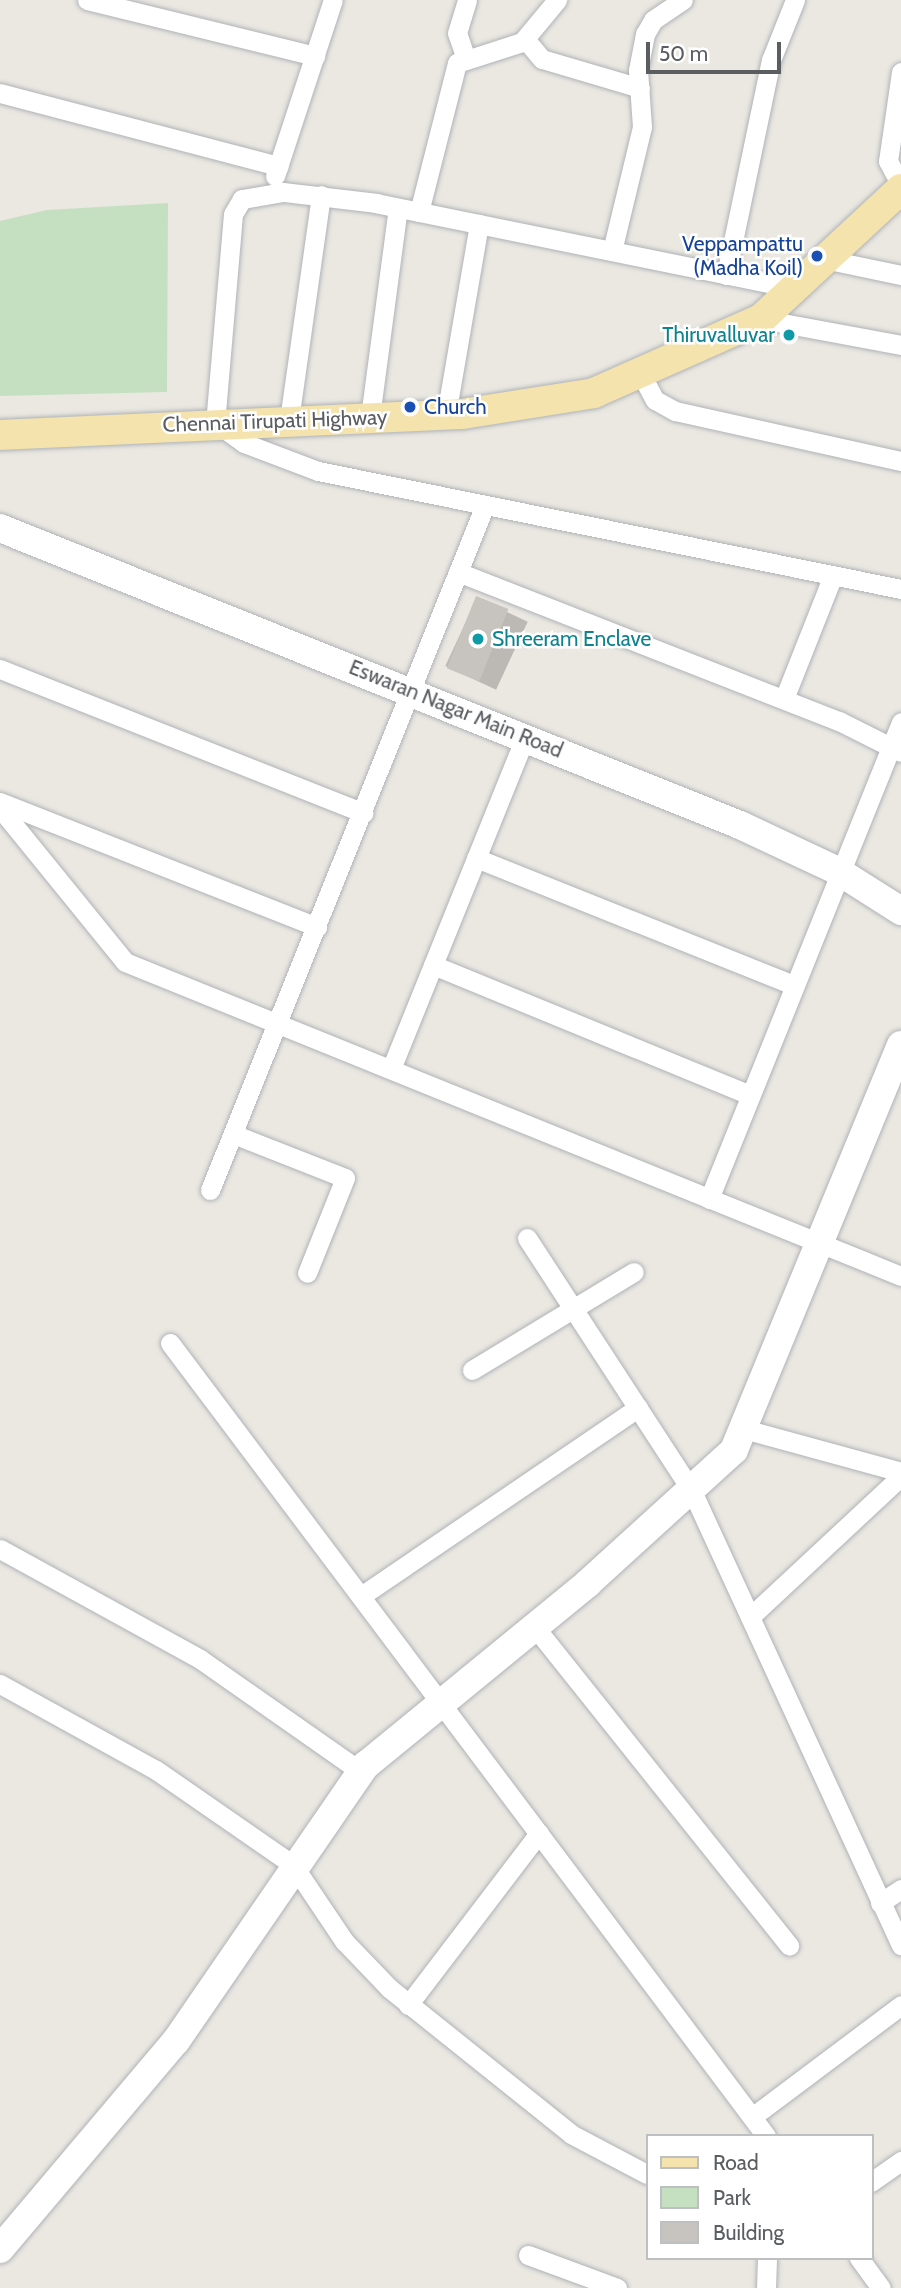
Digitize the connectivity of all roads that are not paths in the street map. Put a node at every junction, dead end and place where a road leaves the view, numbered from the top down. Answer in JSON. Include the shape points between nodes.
{"nodes":[{"id":1,"x":87,"y":0,"type":"edge"},
{"id":2,"x":333,"y":0,"type":"edge"},
{"id":3,"x":467,"y":0,"type":"edge"},
{"id":4,"x":557,"y":0,"type":"edge"},
{"id":5,"x":683,"y":0,"type":"edge"},
{"id":6,"x":795,"y":0,"type":"edge"},
{"id":7,"x":525,"y":39,"type":"junction"},
{"id":8,"x":315,"y":57,"type":"junction"},
{"id":9,"x":465,"y":57,"type":"junction"},
{"id":10,"x":901,"y":72,"type":"edge"},
{"id":11,"x":640,"y":88,"type":"junction"},
{"id":12,"x":0,"y":93,"type":"edge"},
{"id":13,"x":278,"y":166,"type":"junction"},
{"id":14,"x":901,"y":187,"type":"edge"},
{"id":15,"x":270,"y":194,"type":"junction"},
{"id":16,"x":321,"y":195,"type":"junction"},
{"id":17,"x":398,"y":208,"type":"junction"},
{"id":18,"x":419,"y":212,"type":"junction"},
{"id":19,"x":479,"y":224,"type":"junction"},
{"id":20,"x":612,"y":251,"type":"junction"},
{"id":21,"x":829,"y":260,"type":"junction"},
{"id":22,"x":726,"y":275,"type":"junction"},
{"id":23,"x":901,"y":275,"type":"edge"},
{"id":24,"x":799,"y":289,"type":"junction"},
{"id":25,"x":761,"y":319,"type":"junction"},
{"id":26,"x":901,"y":345,"type":"edge"},
{"id":27,"x":642,"y":376,"type":"junction"},
{"id":28,"x":446,"y":415,"type":"junction"},
{"id":29,"x":370,"y":417,"type":"junction"},
{"id":30,"x":289,"y":420,"type":"junction"},
{"id":31,"x":215,"y":422,"type":"junction"},
{"id":32,"x":0,"y":435,"type":"edge"},
{"id":33,"x":901,"y":461,"type":"edge"},
{"id":34,"x":485,"y":505,"type":"junction"},
{"id":35,"x":0,"y":528,"type":"edge"},
{"id":36,"x":458,"y":572,"type":"junction"},
{"id":37,"x":833,"y":575,"type":"junction"},
{"id":38,"x":901,"y":589,"type":"edge"},
{"id":39,"x":0,"y":669,"type":"edge"},
{"id":40,"x":413,"y":692,"type":"junction"},
{"id":41,"x":784,"y":699,"type":"junction"},
{"id":42,"x":901,"y":722,"type":"edge"},
{"id":43,"x":525,"y":737,"type":"junction"},
{"id":44,"x":896,"y":749,"type":"edge"},
{"id":45,"x":0,"y":802,"type":"edge"},
{"id":46,"x":0,"y":808,"type":"edge"},
{"id":47,"x":363,"y":813,"type":"junction"},
{"id":48,"x":476,"y":858,"type":"junction"},
{"id":49,"x":838,"y":871,"type":"junction"},
{"id":50,"x":901,"y":911,"type":"edge"},
{"id":51,"x":317,"y":927,"type":"junction"},
{"id":52,"x":433,"y":965,"type":"junction"},
{"id":53,"x":793,"y":985,"type":"junction"},
{"id":54,"x":278,"y":1024,"type":"junction"},
{"id":55,"x":899,"y":1055,"type":"edge"},
{"id":56,"x":391,"y":1069,"type":"junction"},
{"id":57,"x":750,"y":1095,"type":"junction"},
{"id":58,"x":233,"y":1135,"type":"junction"},
{"id":59,"x":210,"y":1190,"type":"dead end"},
{"id":60,"x":709,"y":1199,"type":"junction"},
{"id":61,"x":527,"y":1238,"type":"dead end"},
{"id":62,"x":821,"y":1244,"type":"junction"},
{"id":63,"x":634,"y":1272,"type":"dead end"},
{"id":64,"x":307,"y":1273,"type":"dead end"},
{"id":65,"x":901,"y":1276,"type":"edge"},
{"id":66,"x":573,"y":1308,"type":"junction"},
{"id":67,"x":170,"y":1343,"type":"dead end"},
{"id":68,"x":472,"y":1370,"type":"dead end"},
{"id":69,"x":638,"y":1408,"type":"junction"},
{"id":70,"x":744,"y":1429,"type":"junction"},
{"id":71,"x":901,"y":1474,"type":"edge"},
{"id":72,"x":692,"y":1491,"type":"junction"},
{"id":73,"x":0,"y":1549,"type":"edge"},
{"id":74,"x":361,"y":1596,"type":"junction"},
{"id":75,"x":750,"y":1617,"type":"junction"},
{"id":76,"x":534,"y":1626,"type":"junction"},
{"id":77,"x":0,"y":1684,"type":"edge"},
{"id":78,"x":439,"y":1700,"type":"junction"},
{"id":79,"x":360,"y":1771,"type":"junction"},
{"id":80,"x":539,"y":1833,"type":"junction"},
{"id":81,"x":293,"y":1865,"type":"junction"},
{"id":82,"x":901,"y":1889,"type":"edge"},
{"id":83,"x":880,"y":1903,"type":"junction"},
{"id":84,"x":901,"y":1945,"type":"edge"},
{"id":85,"x":789,"y":1946,"type":"dead end"},
{"id":86,"x":408,"y":2005,"type":"junction"},
{"id":87,"x":901,"y":2005,"type":"edge"},
{"id":88,"x":752,"y":2117,"type":"junction"},
{"id":89,"x":765,"y":2134,"type":"edge"},
{"id":90,"x":901,"y":2161,"type":"edge"},
{"id":91,"x":646,"y":2173,"type":"edge"},
{"id":92,"x":873,"y":2181,"type":"edge"},
{"id":93,"x":0,"y":2249,"type":"edge"},
{"id":94,"x":528,"y":2255,"type":"dead end"},
{"id":95,"x":767,"y":2260,"type":"edge"},
{"id":96,"x":860,"y":2260,"type":"edge"},
{"id":97,"x":617,"y":2288,"type":"edge"},
{"id":98,"x":766,"y":2288,"type":"edge"},
{"id":99,"x":881,"y":2288,"type":"edge"}],
"edges":[{"from":1,"to":8,"type":"street"},
{"from":2,"to":8,"type":"street"},
{"from":3,"to":9,"type":"street","via":[[457,33]]},
{"from":4,"to":7,"type":"street"},
{"from":5,"to":11,"type":"street","via":[[653,20],[645,34]]},
{"from":6,"to":22,"type":"street","via":[[771,60]]},
{"from":7,"to":9,"type":"street"},
{"from":7,"to":11,"type":"street","via":[[542,59]]},
{"from":8,"to":13,"type":"street"},
{"from":9,"to":18,"type":"street","via":[[451,74]]},
{"from":10,"to":14,"type":"street","via":[[888,161]]},
{"from":11,"to":20,"type":"street","via":[[642,127]]},
{"from":12,"to":13,"type":"street"},
{"from":13,"to":15,"type":"street"},
{"from":14,"to":21,"type":"main road","name":"Chennai Tirupati Highway"},
{"from":15,"to":16,"type":"street"},
{"from":15,"to":31,"type":"street","via":[[242,199],[233,215]]},
{"from":16,"to":17,"type":"street"},
{"from":16,"to":30,"type":"street"},
{"from":17,"to":18,"type":"street"},
{"from":17,"to":29,"type":"street"},
{"from":18,"to":19,"type":"street"},
{"from":19,"to":20,"type":"street"},
{"from":19,"to":28,"type":"street"},
{"from":20,"to":22,"type":"street"},
{"from":21,"to":23,"type":"street"},
{"from":21,"to":24,"type":"main road","name":"Chennai Tirupati Highway"},
{"from":22,"to":24,"type":"street"},
{"from":24,"to":25,"type":"main road","name":"Chennai Tirupati Highway"},
{"from":25,"to":26,"type":"street"},
{"from":25,"to":27,"type":"main road","name":"Chennai Tirupati Highway"},
{"from":27,"to":28,"type":"main road","name":"Chennai Tirupati Highway","via":[[551,403]]},
{"from":27,"to":33,"type":"street","via":[[655,400],[675,411]]},
{"from":28,"to":29,"type":"main road","name":"Chennai Tirupati Highway"},
{"from":29,"to":30,"type":"main road","name":"Chennai Tirupati Highway"},
{"from":30,"to":31,"type":"main road","name":"Chennai Tirupati Highway"},
{"from":31,"to":32,"type":"main road","name":"Chennai Tirupati Highway"},
{"from":31,"to":34,"type":"street","via":[[244,443],[318,471]]},
{"from":34,"to":36,"type":"street"},
{"from":34,"to":37,"type":"street"},
{"from":35,"to":40,"type":"street","name":"Eswaran Nagar Main Road"},
{"from":36,"to":40,"type":"street"},
{"from":36,"to":41,"type":"street"},
{"from":37,"to":38,"type":"street"},
{"from":37,"to":41,"type":"street"},
{"from":39,"to":47,"type":"street"},
{"from":40,"to":43,"type":"street","name":"Eswaran Nagar Main Road"},
{"from":40,"to":47,"type":"street"},
{"from":41,"to":44,"type":"street"},
{"from":42,"to":44,"type":"street"},
{"from":43,"to":48,"type":"street"},
{"from":43,"to":49,"type":"street","name":"Eswaran Nagar Main Road"},
{"from":44,"to":49,"type":"street"},
{"from":45,"to":51,"type":"street"},
{"from":46,"to":54,"type":"street","via":[[125,962]]},
{"from":47,"to":51,"type":"street"},
{"from":48,"to":52,"type":"street"},
{"from":48,"to":53,"type":"street"},
{"from":49,"to":50,"type":"street","name":"Eswaran Nagar Main Road"},
{"from":49,"to":53,"type":"street"},
{"from":51,"to":54,"type":"street"},
{"from":52,"to":56,"type":"street"},
{"from":52,"to":57,"type":"street"},
{"from":53,"to":57,"type":"street"},
{"from":54,"to":56,"type":"street"},
{"from":54,"to":58,"type":"street"},
{"from":55,"to":62,"type":"street"},
{"from":56,"to":60,"type":"street"},
{"from":57,"to":60,"type":"street"},
{"from":58,"to":59,"type":"street"},
{"from":58,"to":64,"type":"street","via":[[345,1178]]},
{"from":60,"to":62,"type":"street"},
{"from":61,"to":66,"type":"street"},
{"from":62,"to":65,"type":"street"},
{"from":62,"to":70,"type":"street"},
{"from":63,"to":66,"type":"street"},
{"from":66,"to":68,"type":"street"},
{"from":66,"to":69,"type":"street"},
{"from":67,"to":74,"type":"street"},
{"from":69,"to":72,"type":"street"},
{"from":69,"to":74,"type":"street"},
{"from":70,"to":71,"type":"street"},
{"from":70,"to":72,"type":"street","via":[[734,1450]]},
{"from":71,"to":75,"type":"street"},
{"from":72,"to":75,"type":"street"},
{"from":72,"to":76,"type":"street"},
{"from":73,"to":79,"type":"street","via":[[200,1659]]},
{"from":74,"to":78,"type":"street"},
{"from":75,"to":83,"type":"street"},
{"from":76,"to":78,"type":"street"},
{"from":76,"to":85,"type":"street"},
{"from":77,"to":81,"type":"street","via":[[156,1770]]},
{"from":78,"to":79,"type":"street"},
{"from":78,"to":80,"type":"street"},
{"from":79,"to":81,"type":"street"},
{"from":80,"to":86,"type":"street"},
{"from":80,"to":88,"type":"street"},
{"from":81,"to":86,"type":"street","via":[[344,1941]]},
{"from":81,"to":93,"type":"street","via":[[176,2041]]},
{"from":82,"to":83,"type":"street"},
{"from":83,"to":84,"type":"street"},
{"from":86,"to":91,"type":"street","via":[[571,2134]]},
{"from":87,"to":88,"type":"street"},
{"from":88,"to":89,"type":"street"},
{"from":90,"to":92,"type":"street"},
{"from":94,"to":97,"type":"street"},
{"from":95,"to":98,"type":"street"},
{"from":96,"to":99,"type":"street"}]}
